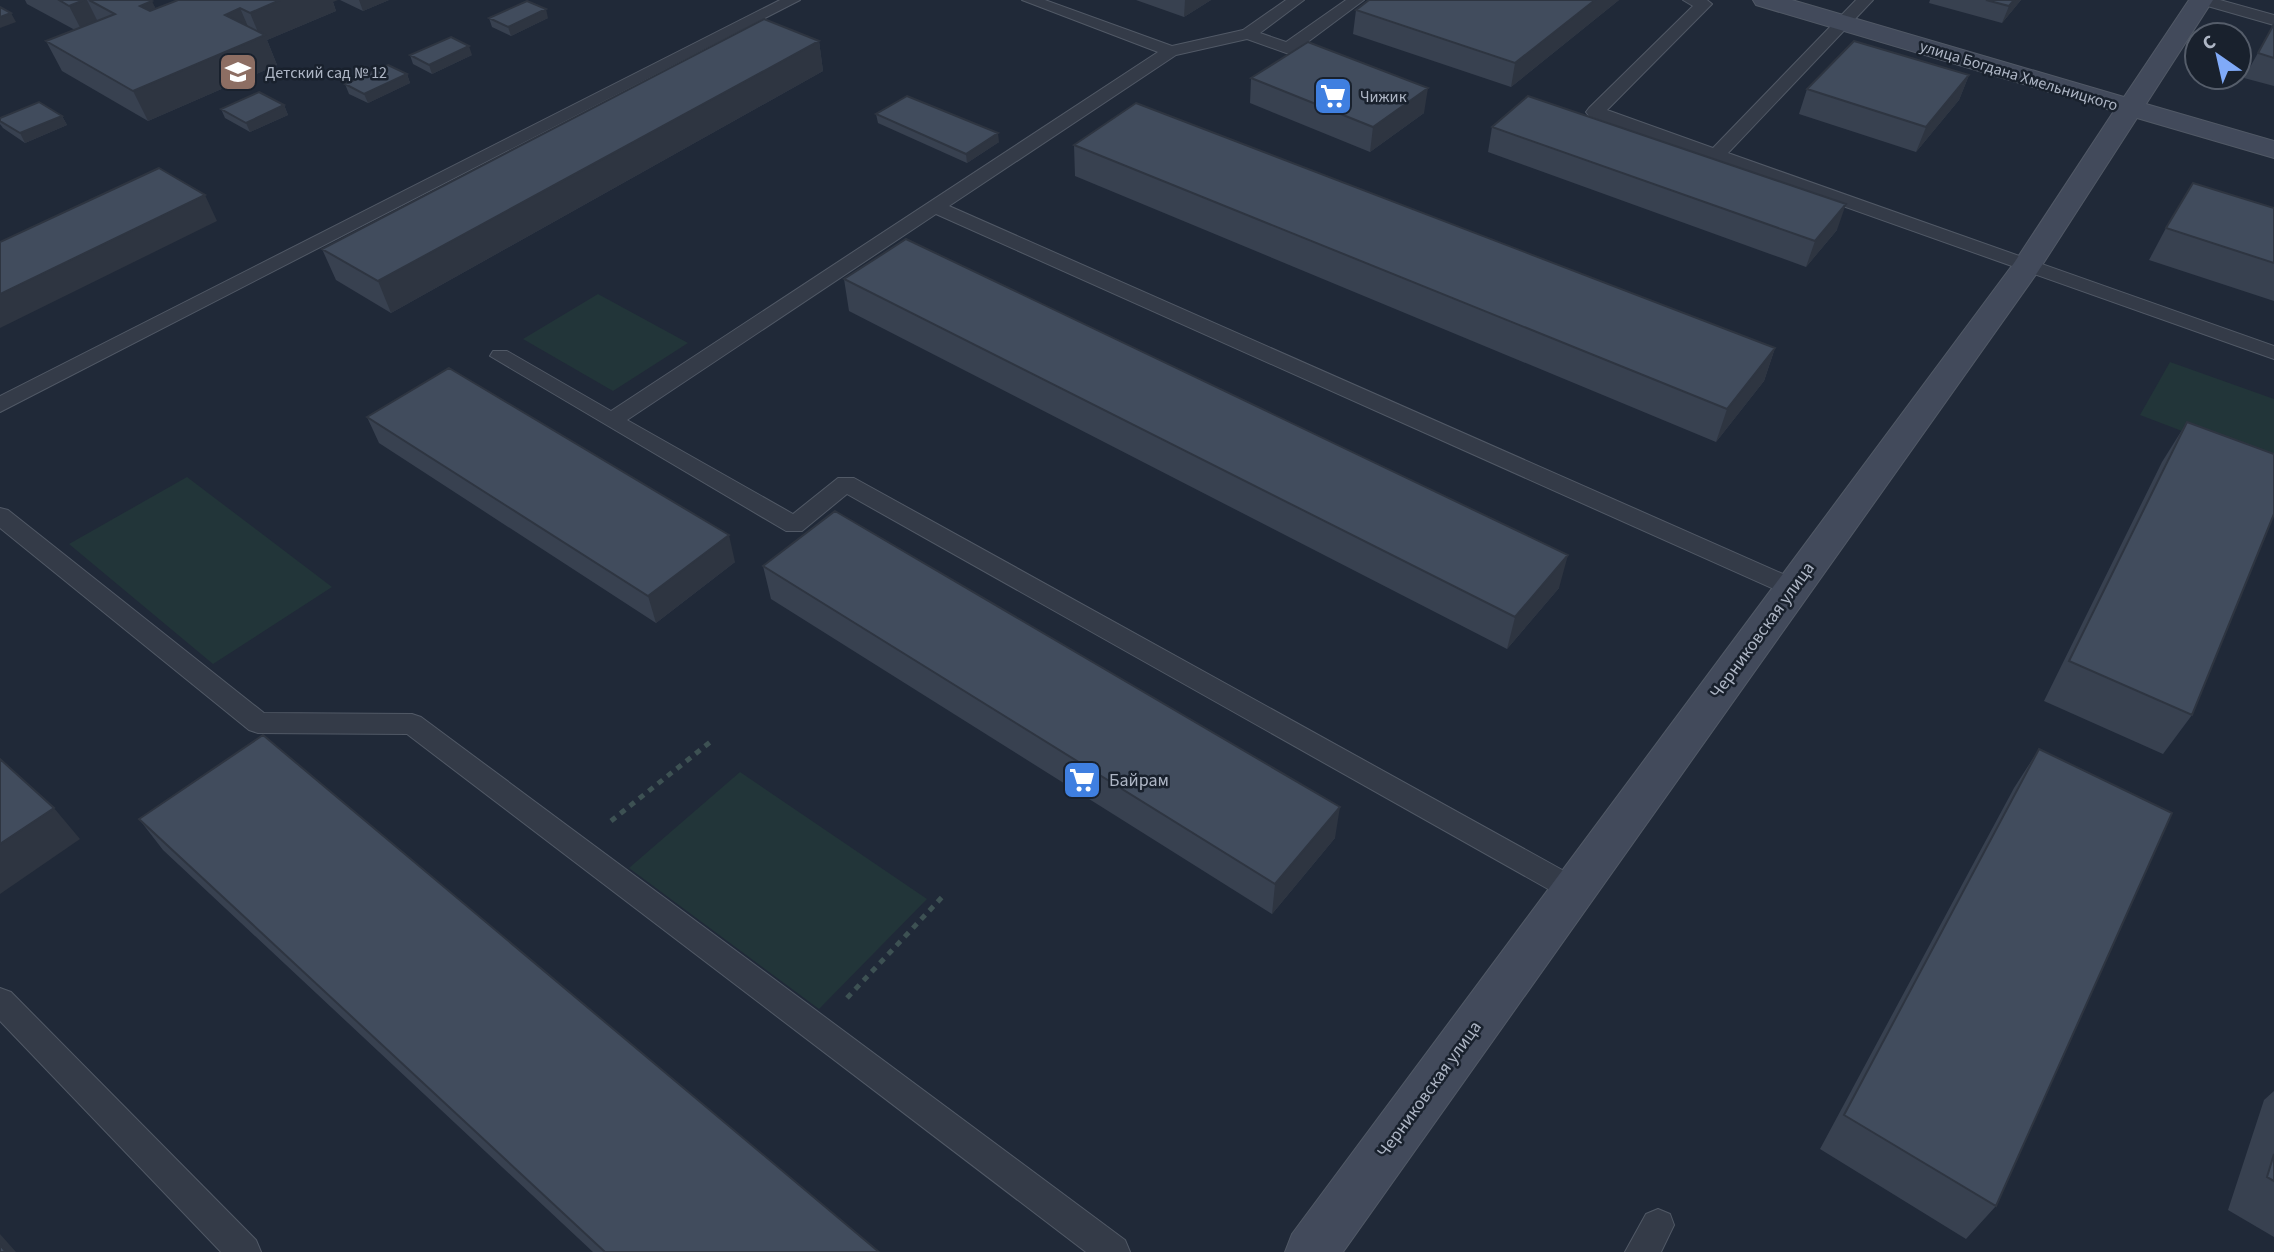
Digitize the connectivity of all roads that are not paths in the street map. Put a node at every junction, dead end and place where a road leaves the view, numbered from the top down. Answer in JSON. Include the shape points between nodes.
{"nodes":[{"id":1,"x":792,"y":0,"type":"edge"},
{"id":2,"x":1030,"y":0,"type":"edge"},
{"id":3,"x":1296,"y":0,"type":"edge"},
{"id":4,"x":1356,"y":0,"type":"edge"},
{"id":5,"x":1765,"y":0,"type":"edge"},
{"id":6,"x":1865,"y":0,"type":"edge"},
{"id":7,"x":2202,"y":0,"type":"edge"},
{"id":8,"x":1701,"y":1,"type":"edge"},
{"id":9,"x":2274,"y":20,"type":"edge"},
{"id":10,"x":1842,"y":23,"type":"junction"},
{"id":11,"x":1248,"y":34,"type":"junction"},
{"id":12,"x":1288,"y":48,"type":"junction"},
{"id":13,"x":1171,"y":51,"type":"junction"},
{"id":14,"x":1338,"y":65,"type":"edge"},
{"id":15,"x":2133,"y":109,"type":"junction"},
{"id":16,"x":2274,"y":150,"type":"edge"},
{"id":17,"x":1716,"y":155,"type":"junction"},
{"id":18,"x":935,"y":206,"type":"junction"},
{"id":19,"x":2026,"y":267,"type":"junction"},
{"id":20,"x":2274,"y":353,"type":"edge"},
{"id":21,"x":500,"y":356,"type":"dead end"},
{"id":22,"x":0,"y":405,"type":"edge"},
{"id":23,"x":612,"y":420,"type":"junction"},
{"id":24,"x":0,"y":516,"type":"edge"},
{"id":25,"x":1793,"y":588,"type":"junction"},
{"id":26,"x":1574,"y":890,"type":"junction"},
{"id":27,"x":0,"y":1001,"type":"edge"},
{"id":28,"x":244,"y":1252,"type":"edge"},
{"id":29,"x":1113,"y":1252,"type":"edge"},
{"id":30,"x":1311,"y":1252,"type":"edge"}],
"edges":[{"from":1,"to":22,"type":"lane"},
{"from":2,"to":13,"type":"lane"},
{"from":3,"to":11,"type":"lane"},
{"from":4,"to":12,"type":"lane"},
{"from":5,"to":10,"type":"street","name":"улица Богдана Хмельницкого"},
{"from":6,"to":10,"type":"lane"},
{"from":7,"to":9,"type":"lane"},
{"from":7,"to":15,"type":"street","name":"Черниковская улица"},
{"from":8,"to":17,"type":"lane","via":[[1595,112]]},
{"from":10,"to":15,"type":"street","name":"улица Богдана Хмельницкого"},
{"from":10,"to":17,"type":"lane"},
{"from":11,"to":12,"type":"lane"},
{"from":11,"to":13,"type":"lane"},
{"from":12,"to":14,"type":"lane"},
{"from":13,"to":18,"type":"lane"},
{"from":15,"to":16,"type":"street","name":"улица Богдана Хмельницкого"},
{"from":15,"to":19,"type":"street","name":"Черниковская улица"},
{"from":17,"to":19,"type":"lane"},
{"from":18,"to":23,"type":"lane"},
{"from":18,"to":25,"type":"lane"},
{"from":19,"to":20,"type":"lane"},
{"from":19,"to":25,"type":"street","name":"Черниковская улица"},
{"from":21,"to":23,"type":"lane"},
{"from":23,"to":26,"type":"lane","via":[[794,525],[846,483]]},
{"from":24,"to":29,"type":"lane","via":[[258,723],[412,724]]},
{"from":25,"to":26,"type":"street","name":"Черниковская улица"},
{"from":26,"to":30,"type":"street","name":"Черниковская улица"},
{"from":27,"to":28,"type":"lane"}]}
